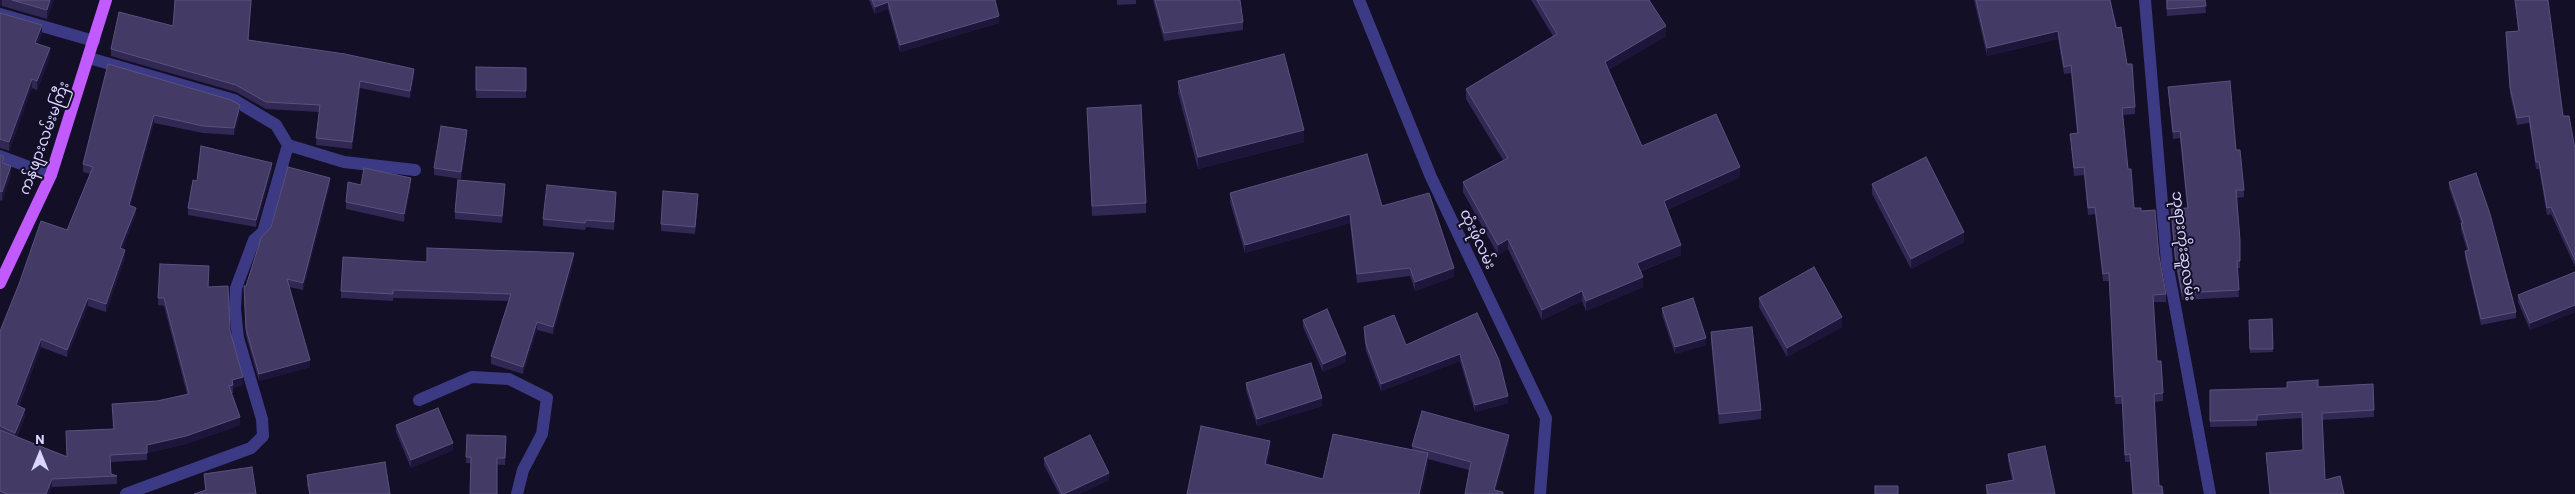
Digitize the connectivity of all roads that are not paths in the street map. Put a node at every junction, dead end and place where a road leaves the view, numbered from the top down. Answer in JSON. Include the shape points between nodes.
{"nodes":[{"id":1,"x":106,"y":0,"type":"edge"},
{"id":2,"x":1359,"y":0,"type":"edge"},
{"id":3,"x":2144,"y":0,"type":"edge"},
{"id":4,"x":0,"y":14,"type":"edge"},
{"id":5,"x":94,"y":41,"type":"junction"},
{"id":6,"x":89,"y":58,"type":"junction"},
{"id":7,"x":288,"y":145,"type":"junction"},
{"id":8,"x":0,"y":156,"type":"edge"},
{"id":9,"x":416,"y":170,"type":"dead end"},
{"id":10,"x":51,"y":176,"type":"junction"},
{"id":11,"x":0,"y":283,"type":"edge"},
{"id":12,"x":419,"y":400,"type":"dead end"},
{"id":13,"x":126,"y":494,"type":"edge"},
{"id":14,"x":516,"y":494,"type":"edge"},
{"id":15,"x":1540,"y":494,"type":"edge"},
{"id":16,"x":2210,"y":494,"type":"edge"}],
"edges":[{"from":1,"to":5,"type":"main road","name":"ကန်ဖျားလမ်းမကြီး"},
{"from":2,"to":15,"type":"street","name":"ထုံးဖိုလမ်း","via":[[1431,177],[1546,418]]},
{"from":3,"to":16,"type":"street","name":"ဘုရားကိုးဆူလမ်း","via":[[2167,263]]},
{"from":4,"to":5,"type":"street"},
{"from":5,"to":6,"type":"main road","name":"ကန်ဖျားလမ်းမကြီး"},
{"from":6,"to":7,"type":"street","via":[[234,100],[276,125]]},
{"from":6,"to":10,"type":"main road","name":"ကန်ဖျားလမ်းမကြီး"},
{"from":7,"to":9,"type":"street","via":[[344,162]]},
{"from":7,"to":13,"type":"street","via":[[263,232],[254,240],[236,295],[238,338],[262,419],[263,436],[251,448]]},
{"from":8,"to":10,"type":"street"},
{"from":10,"to":11,"type":"main road","name":"ကန်ဖျားလမ်းမကြီး"},
{"from":12,"to":14,"type":"street","via":[[472,378],[509,379],[547,398],[542,434],[523,470]]}]}
